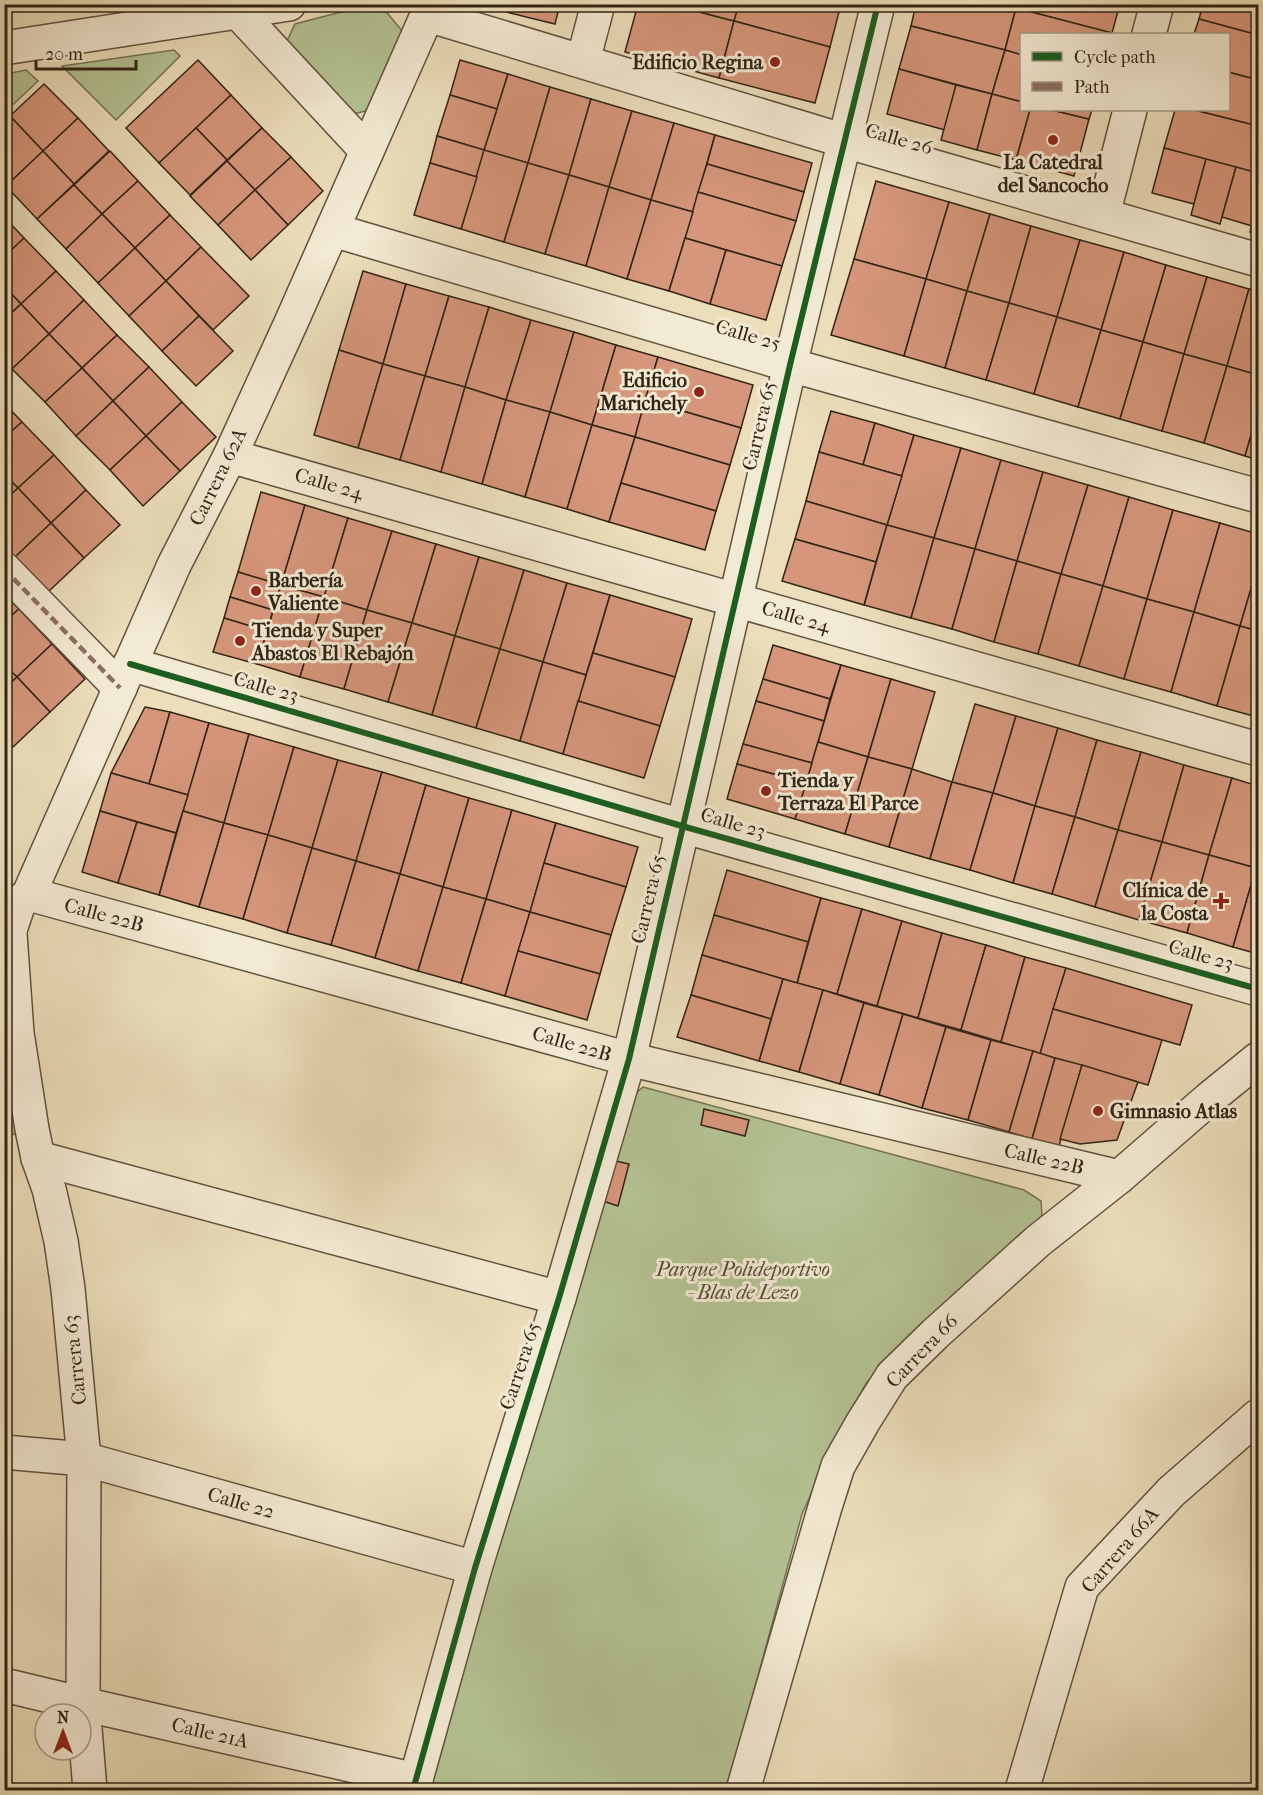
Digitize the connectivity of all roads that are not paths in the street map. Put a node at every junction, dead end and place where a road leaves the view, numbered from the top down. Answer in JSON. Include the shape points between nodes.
{"nodes":[{"id":1,"x":289,"y":4,"type":"edge"},
{"id":2,"x":598,"y":4,"type":"edge"},
{"id":3,"x":878,"y":4,"type":"edge"},
{"id":4,"x":1156,"y":4,"type":"edge"},
{"id":5,"x":430,"y":10,"type":"edge"},
{"id":6,"x":238,"y":12,"type":"junction"},
{"id":7,"x":1149,"y":33,"type":"edge"},
{"id":8,"x":4,"y":48,"type":"edge"},
{"id":9,"x":583,"y":62,"type":"junction"},
{"id":10,"x":1130,"y":111,"type":"edge"},
{"id":11,"x":845,"y":141,"type":"junction"},
{"id":12,"x":367,"y":151,"type":"junction"},
{"id":13,"x":1103,"y":215,"type":"junction"},
{"id":14,"x":333,"y":230,"type":"junction"},
{"id":15,"x":1258,"y":260,"type":"edge"},
{"id":16,"x":790,"y":365,"type":"junction"},
{"id":17,"x":230,"y":456,"type":"junction"},
{"id":18,"x":1258,"y":496,"type":"edge"},
{"id":19,"x":4,"y":569,"type":"edge"},
{"id":20,"x":736,"y":600,"type":"junction"},
{"id":21,"x":125,"y":676,"type":"junction"},
{"id":22,"x":1258,"y":749,"type":"edge"},
{"id":23,"x":682,"y":825,"type":"junction"},
{"id":24,"x":18,"y":898,"type":"edge"},
{"id":25,"x":7,"y":941,"type":"edge"},
{"id":26,"x":1258,"y":989,"type":"edge"},
{"id":27,"x":628,"y":1059,"type":"junction"},
{"id":28,"x":1258,"y":1059,"type":"edge"},
{"id":29,"x":38,"y":1158,"type":"junction"},
{"id":30,"x":1119,"y":1177,"type":"junction"},
{"id":31,"x":559,"y":1298,"type":"junction"},
{"id":32,"x":1258,"y":1416,"type":"edge"},
{"id":33,"x":4,"y":1452,"type":"edge"},
{"id":34,"x":84,"y":1458,"type":"junction"},
{"id":35,"x":475,"y":1568,"type":"junction"},
{"id":36,"x":4,"y":1685,"type":"edge"},
{"id":37,"x":75,"y":1702,"type":"edge"},
{"id":38,"x":83,"y":1702,"type":"edge"},
{"id":39,"x":93,"y":1706,"type":"edge"},
{"id":40,"x":88,"y":1762,"type":"edge"},
{"id":41,"x":415,"y":1785,"type":"edge"},
{"id":42,"x":90,"y":1791,"type":"edge"},
{"id":43,"x":743,"y":1791,"type":"edge"},
{"id":44,"x":1022,"y":1791,"type":"edge"}],
"edges":[{"from":1,"to":6,"type":"street"},
{"from":2,"to":9,"type":"street"},
{"from":3,"to":11,"type":"street","name":"Carrera 65"},
{"from":4,"to":7,"type":"street"},
{"from":5,"to":9,"type":"street","name":"Calle 26"},
{"from":5,"to":12,"type":"street","name":"Carrera 62A"},
{"from":6,"to":8,"type":"street"},
{"from":6,"to":12,"type":"street"},
{"from":9,"to":11,"type":"street","name":"Calle 26"},
{"from":10,"to":13,"type":"street"},
{"from":11,"to":13,"type":"street","name":"Calle 26"},
{"from":11,"to":16,"type":"street","name":"Carrera 65"},
{"from":12,"to":14,"type":"street","name":"Carrera 62A"},
{"from":13,"to":15,"type":"street","name":"Calle 26"},
{"from":14,"to":16,"type":"street","name":"Calle 25"},
{"from":14,"to":17,"type":"street","name":"Carrera 62A"},
{"from":16,"to":18,"type":"street","name":"Calle 25"},
{"from":16,"to":20,"type":"street","name":"Carrera 65"},
{"from":17,"to":20,"type":"street","name":"Calle 24"},
{"from":17,"to":21,"type":"street","name":"Carrera 62A","via":[[174,564]]},
{"from":19,"to":21,"type":"street"},
{"from":20,"to":22,"type":"street","name":"Calle 24"},
{"from":20,"to":23,"type":"street","name":"Carrera 65"},
{"from":21,"to":23,"type":"street","name":"Calle 23"},
{"from":21,"to":24,"type":"street","name":"Carrera 62A"},
{"from":23,"to":26,"type":"street","name":"Calle 23"},
{"from":23,"to":27,"type":"street","name":"Carrera 65"},
{"from":24,"to":25,"type":"street","name":"Carrera 62A"},
{"from":24,"to":27,"type":"street","name":"Calle 22B"},
{"from":25,"to":29,"type":"street","name":"Carrera 63","via":[[17,1033]]},
{"from":27,"to":30,"type":"street","name":"Calle 22B"},
{"from":27,"to":31,"type":"street","name":"Carrera 65"},
{"from":28,"to":30,"type":"street","name":"Carrera 66"},
{"from":29,"to":31,"type":"street"},
{"from":29,"to":34,"type":"street","name":"Carrera 63","via":[[61,1241]]},
{"from":30,"to":43,"type":"street","name":"Carrera 66","via":[[1038,1241],[935,1334],[892,1376],[863,1422],[838,1466]]},
{"from":31,"to":35,"type":"street","name":"Carrera 65"},
{"from":32,"to":44,"type":"street","name":"Carrera 66A","via":[[1171,1492],[1082,1587]]},
{"from":33,"to":34,"type":"street","name":"Calle 22"},
{"from":34,"to":35,"type":"street","name":"Calle 22"},
{"from":34,"to":38,"type":"street","name":"Carrera 63"},
{"from":35,"to":41,"type":"street","name":"Carrera 65"},
{"from":36,"to":37,"type":"street","name":"Calle 21A"},
{"from":39,"to":41,"type":"street","name":"Calle 21A"},
{"from":40,"to":42,"type":"street","name":"Carrera 63"}]}
